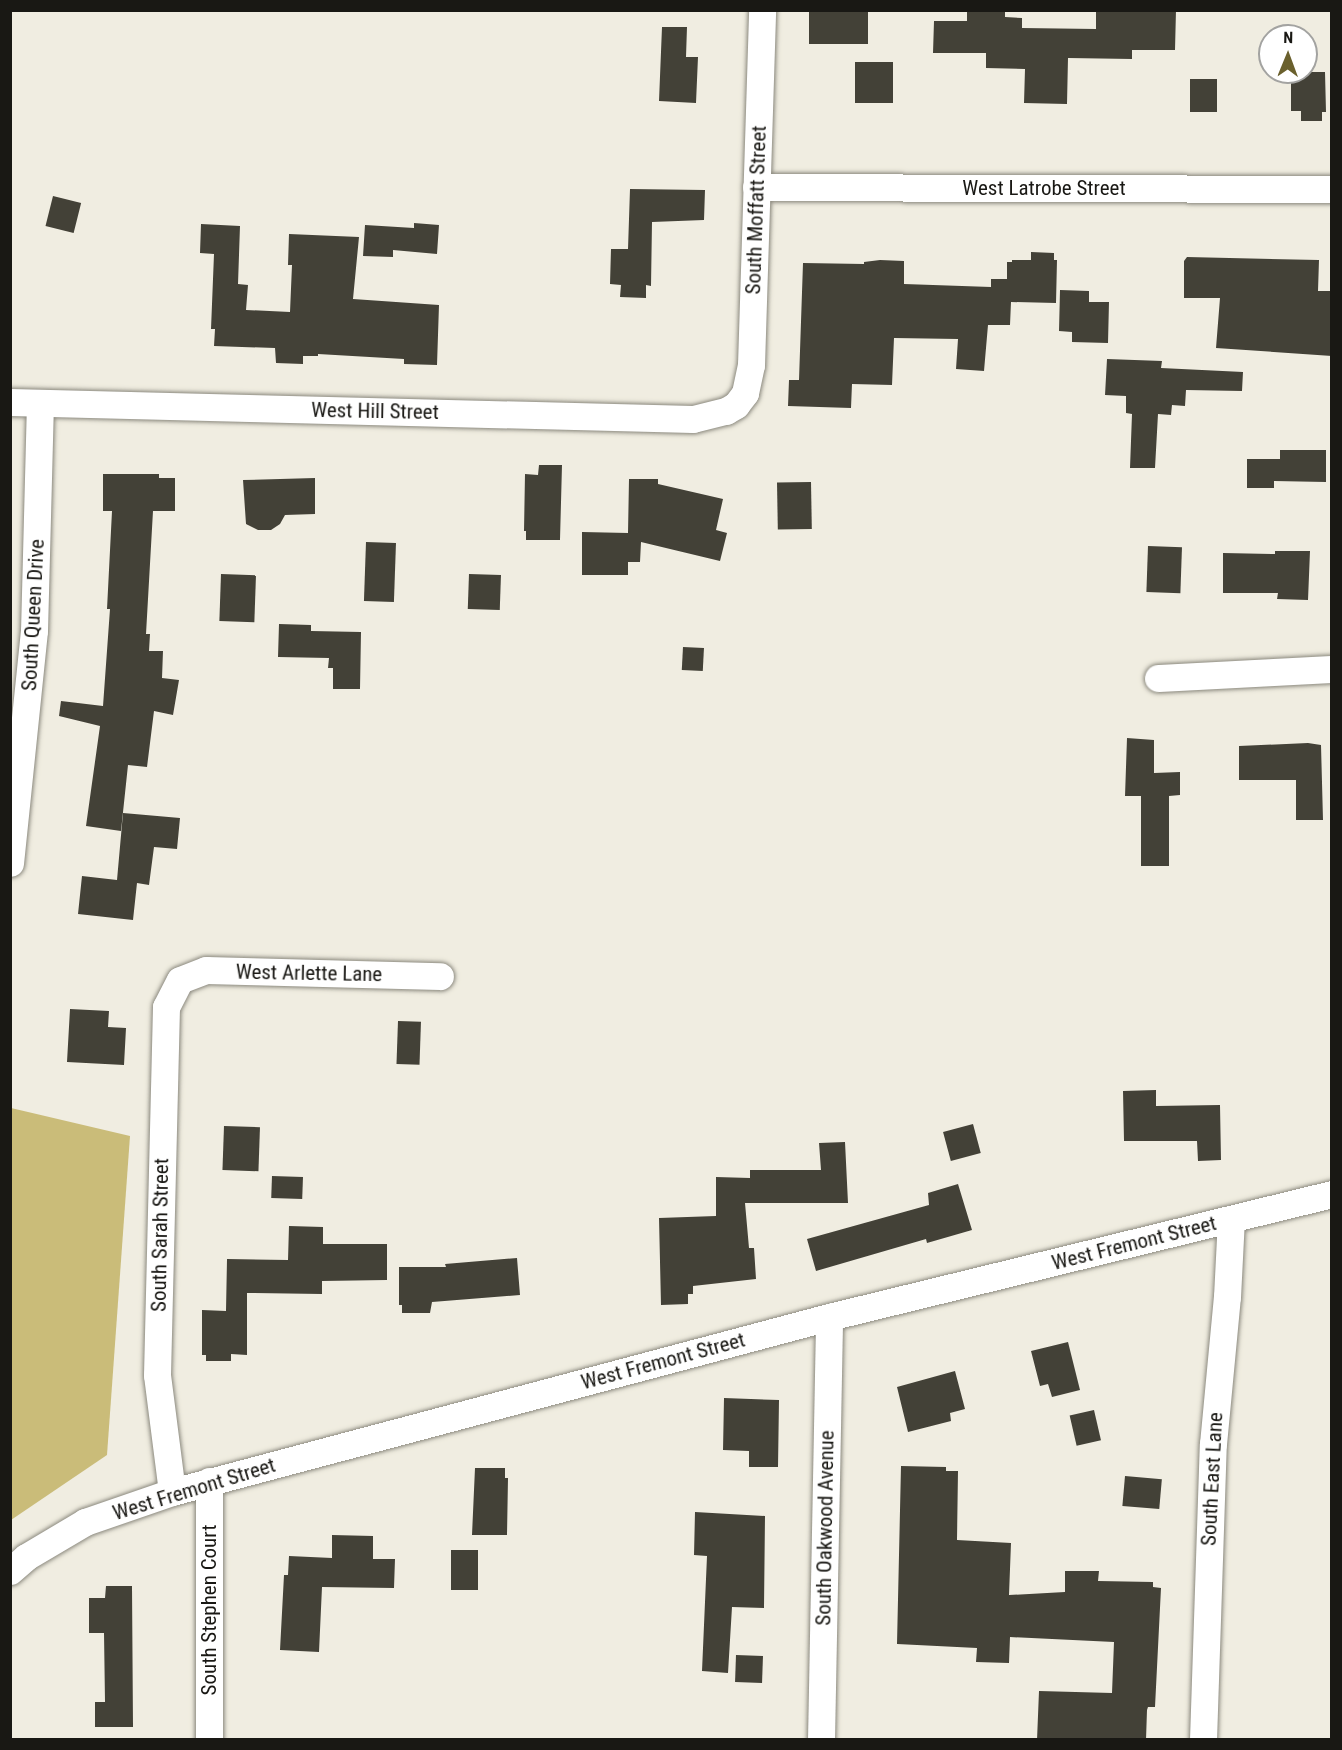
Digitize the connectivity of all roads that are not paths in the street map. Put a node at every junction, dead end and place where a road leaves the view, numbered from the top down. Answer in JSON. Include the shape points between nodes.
{"nodes":[{"id":1,"x":762,"y":10,"type":"edge"},
{"id":2,"x":756,"y":187,"type":"junction"},
{"id":3,"x":1332,"y":189,"type":"edge"},
{"id":4,"x":10,"y":402,"type":"edge"},
{"id":5,"x":40,"y":403,"type":"junction"},
{"id":6,"x":736,"y":405,"type":"joint"},
{"id":7,"x":1332,"y":669,"type":"edge"},
{"id":8,"x":1158,"y":678,"type":"dead end"},
{"id":9,"x":10,"y":863,"type":"edge"},
{"id":10,"x":440,"y":976,"type":"dead end"},
{"id":11,"x":180,"y":980,"type":"joint"},
{"id":12,"x":1332,"y":1194,"type":"edge"},
{"id":13,"x":1231,"y":1220,"type":"junction"},
{"id":14,"x":830,"y":1317,"type":"junction"},
{"id":15,"x":209,"y":1481,"type":"junction"},
{"id":16,"x":172,"y":1492,"type":"junction"},
{"id":17,"x":10,"y":1570,"type":"edge"},
{"id":18,"x":209,"y":1740,"type":"edge"},
{"id":19,"x":821,"y":1740,"type":"edge"},
{"id":20,"x":1203,"y":1740,"type":"edge"}],
"edges":[{"from":1,"to":2,"type":"street","name":"South Moffatt Street"},
{"from":2,"to":3,"type":"street","name":"West Latrobe Street"},
{"from":2,"to":6,"type":"street","name":"South Moffatt Street","via":[[751,365],[745,393]]},
{"from":4,"to":5,"type":"street","name":"West Hill Street"},
{"from":5,"to":6,"type":"street","name":"West Hill Street","via":[[693,419]]},
{"from":5,"to":9,"type":"street","name":"South Queen Drive","via":[[34,631]]},
{"from":7,"to":8,"type":"street"},
{"from":10,"to":11,"type":"street","name":"West Arlette Lane","via":[[206,970]]},
{"from":11,"to":16,"type":"street","name":"South Sarah Street","via":[[166,1007],[157,1375]]},
{"from":12,"to":13,"type":"street","name":"West Fremont Street"},
{"from":13,"to":14,"type":"street","name":"West Fremont Street"},
{"from":13,"to":20,"type":"street","name":"South East Lane","via":[[1213,1444]]},
{"from":14,"to":15,"type":"street","name":"West Fremont Street"},
{"from":14,"to":19,"type":"street","name":"South Oakwood Avenue"},
{"from":15,"to":16,"type":"street","name":"West Fremont Street"},
{"from":15,"to":18,"type":"street","name":"South Stephen Court"},
{"from":16,"to":17,"type":"street","name":"West Fremont Street","via":[[85,1522]]}]}
